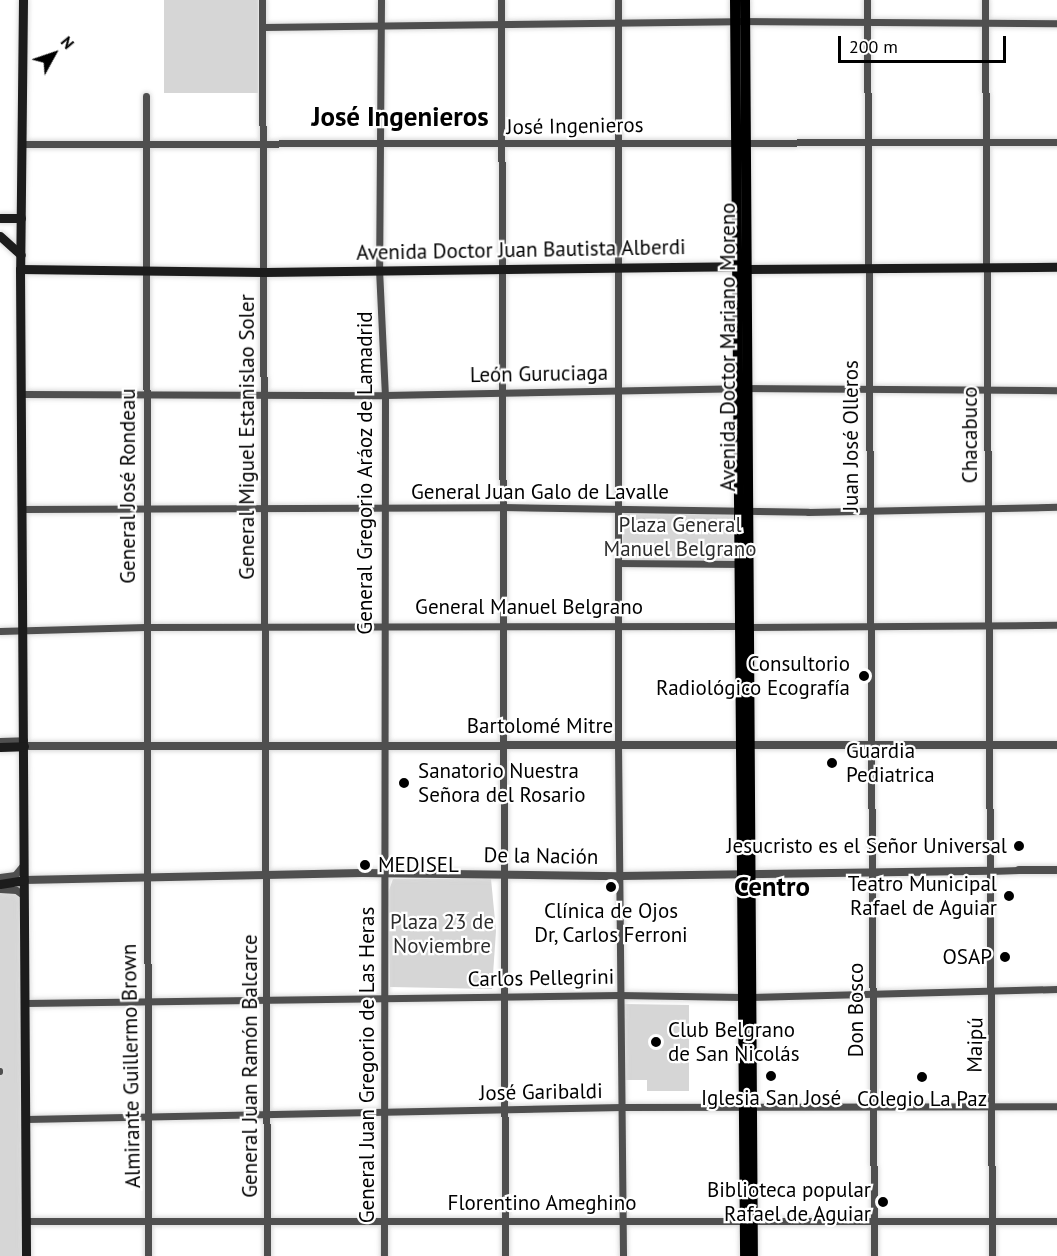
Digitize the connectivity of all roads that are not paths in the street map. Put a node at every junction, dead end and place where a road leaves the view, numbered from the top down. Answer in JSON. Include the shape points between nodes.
{"nodes":[{"id":1,"x":23,"y":0,"type":"edge"},
{"id":2,"x":262,"y":0,"type":"edge"},
{"id":3,"x":381,"y":0,"type":"edge"},
{"id":4,"x":501,"y":0,"type":"edge"},
{"id":5,"x":618,"y":0,"type":"edge"},
{"id":6,"x":735,"y":0,"type":"edge"},
{"id":7,"x":745,"y":0,"type":"edge"},
{"id":8,"x":867,"y":0,"type":"edge"},
{"id":9,"x":985,"y":0,"type":"edge"},
{"id":10,"x":741,"y":21,"type":"junction"},
{"id":11,"x":867,"y":22,"type":"junction"},
{"id":12,"x":985,"y":22,"type":"junction"},
{"id":13,"x":1057,"y":23,"type":"edge"},
{"id":14,"x":618,"y":24,"type":"junction"},
{"id":15,"x":381,"y":25,"type":"junction"},
{"id":16,"x":500,"y":25,"type":"junction"},
{"id":17,"x":263,"y":27,"type":"junction"},
{"id":18,"x":146,"y":96,"type":"dead end"},
{"id":19,"x":617,"y":141,"type":"junction"},
{"id":20,"x":741,"y":141,"type":"junction"},
{"id":21,"x":868,"y":142,"type":"junction"},
{"id":22,"x":986,"y":142,"type":"junction"},
{"id":23,"x":1057,"y":142,"type":"edge"},
{"id":24,"x":381,"y":143,"type":"junction"},
{"id":25,"x":22,"y":144,"type":"junction"},
{"id":26,"x":503,"y":144,"type":"junction"},
{"id":27,"x":147,"y":145,"type":"junction"},
{"id":28,"x":263,"y":145,"type":"junction"},
{"id":29,"x":0,"y":218,"type":"edge"},
{"id":30,"x":21,"y":218,"type":"junction"},
{"id":31,"x":0,"y":236,"type":"edge"},
{"id":32,"x":21,"y":255,"type":"junction"},
{"id":33,"x":503,"y":267,"type":"junction"},
{"id":34,"x":618,"y":267,"type":"junction"},
{"id":35,"x":742,"y":267,"type":"junction"},
{"id":36,"x":986,"y":267,"type":"junction"},
{"id":37,"x":1057,"y":267,"type":"edge"},
{"id":38,"x":20,"y":269,"type":"junction"},
{"id":39,"x":379,"y":269,"type":"junction"},
{"id":40,"x":868,"y":269,"type":"junction"},
{"id":41,"x":146,"y":272,"type":"junction"},
{"id":42,"x":264,"y":272,"type":"junction"},
{"id":43,"x":742,"y":388,"type":"junction"},
{"id":44,"x":618,"y":389,"type":"junction"},
{"id":45,"x":868,"y":389,"type":"junction"},
{"id":46,"x":986,"y":390,"type":"junction"},
{"id":47,"x":1057,"y":390,"type":"edge"},
{"id":48,"x":505,"y":391,"type":"junction"},
{"id":49,"x":144,"y":392,"type":"junction"},
{"id":50,"x":22,"y":394,"type":"junction"},
{"id":51,"x":266,"y":394,"type":"junction"},
{"id":52,"x":385,"y":395,"type":"junction"},
{"id":53,"x":383,"y":507,"type":"junction"},
{"id":54,"x":502,"y":507,"type":"junction"},
{"id":55,"x":1057,"y":507,"type":"edge"},
{"id":56,"x":262,"y":508,"type":"junction"},
{"id":57,"x":619,"y":508,"type":"junction"},
{"id":58,"x":987,"y":508,"type":"junction"},
{"id":59,"x":22,"y":510,"type":"junction"},
{"id":60,"x":144,"y":510,"type":"junction"},
{"id":61,"x":744,"y":511,"type":"junction"},
{"id":62,"x":868,"y":511,"type":"junction"},
{"id":63,"x":620,"y":562,"type":"junction"},
{"id":64,"x":739,"y":564,"type":"junction"},
{"id":65,"x":501,"y":625,"type":"junction"},
{"id":66,"x":619,"y":625,"type":"junction"},
{"id":67,"x":989,"y":625,"type":"junction"},
{"id":68,"x":1057,"y":625,"type":"edge"},
{"id":69,"x":263,"y":626,"type":"junction"},
{"id":70,"x":382,"y":626,"type":"junction"},
{"id":71,"x":868,"y":626,"type":"junction"},
{"id":72,"x":145,"y":627,"type":"junction"},
{"id":73,"x":744,"y":627,"type":"junction"},
{"id":74,"x":0,"y":631,"type":"edge"},
{"id":75,"x":23,"y":631,"type":"junction"},
{"id":76,"x":0,"y":741,"type":"edge"},
{"id":77,"x":382,"y":744,"type":"junction"},
{"id":78,"x":502,"y":744,"type":"junction"},
{"id":79,"x":618,"y":744,"type":"junction"},
{"id":80,"x":990,"y":744,"type":"junction"},
{"id":81,"x":263,"y":745,"type":"junction"},
{"id":82,"x":746,"y":745,"type":"junction"},
{"id":83,"x":869,"y":745,"type":"junction"},
{"id":84,"x":1057,"y":745,"type":"edge"},
{"id":85,"x":24,"y":746,"type":"junction"},
{"id":86,"x":146,"y":746,"type":"junction"},
{"id":87,"x":0,"y":749,"type":"edge"},
{"id":88,"x":24,"y":863,"type":"junction"},
{"id":89,"x":1019,"y":870,"type":"joint"},
{"id":90,"x":1057,"y":870,"type":"edge"},
{"id":91,"x":990,"y":871,"type":"junction"},
{"id":92,"x":503,"y":872,"type":"junction"},
{"id":93,"x":383,"y":873,"type":"junction"},
{"id":94,"x":873,"y":873,"type":"junction"},
{"id":95,"x":746,"y":874,"type":"junction"},
{"id":96,"x":265,"y":875,"type":"junction"},
{"id":97,"x":147,"y":876,"type":"junction"},
{"id":98,"x":621,"y":876,"type":"junction"},
{"id":99,"x":0,"y":877,"type":"edge"},
{"id":100,"x":24,"y":880,"type":"junction"},
{"id":101,"x":0,"y":884,"type":"edge"},
{"id":102,"x":0,"y":889,"type":"edge"},
{"id":103,"x":23,"y":895,"type":"junction"},
{"id":104,"x":1057,"y":989,"type":"edge"},
{"id":105,"x":992,"y":990,"type":"junction"},
{"id":106,"x":619,"y":995,"type":"junction"},
{"id":107,"x":873,"y":995,"type":"junction"},
{"id":108,"x":504,"y":997,"type":"junction"},
{"id":109,"x":747,"y":997,"type":"junction"},
{"id":110,"x":384,"y":998,"type":"junction"},
{"id":111,"x":265,"y":999,"type":"junction"},
{"id":112,"x":146,"y":1000,"type":"junction"},
{"id":113,"x":26,"y":1003,"type":"junction"},
{"id":114,"x":991,"y":1106,"type":"junction"},
{"id":115,"x":1057,"y":1106,"type":"edge"},
{"id":116,"x":622,"y":1107,"type":"junction"},
{"id":117,"x":873,"y":1107,"type":"junction"},
{"id":118,"x":504,"y":1109,"type":"junction"},
{"id":119,"x":748,"y":1109,"type":"junction"},
{"id":120,"x":385,"y":1112,"type":"junction"},
{"id":121,"x":268,"y":1115,"type":"junction"},
{"id":122,"x":150,"y":1117,"type":"junction"},
{"id":123,"x":26,"y":1119,"type":"junction"},
{"id":124,"x":623,"y":1219,"type":"junction"},
{"id":125,"x":267,"y":1220,"type":"junction"},
{"id":126,"x":384,"y":1220,"type":"junction"},
{"id":127,"x":505,"y":1220,"type":"junction"},
{"id":128,"x":26,"y":1221,"type":"junction"},
{"id":129,"x":149,"y":1221,"type":"junction"},
{"id":130,"x":991,"y":1221,"type":"junction"},
{"id":131,"x":1057,"y":1221,"type":"edge"},
{"id":132,"x":749,"y":1222,"type":"junction"},
{"id":133,"x":875,"y":1222,"type":"junction"},
{"id":134,"x":26,"y":1256,"type":"edge"},
{"id":135,"x":148,"y":1256,"type":"edge"},
{"id":136,"x":267,"y":1256,"type":"edge"},
{"id":137,"x":384,"y":1256,"type":"edge"},
{"id":138,"x":505,"y":1256,"type":"edge"},
{"id":139,"x":623,"y":1256,"type":"edge"},
{"id":140,"x":745,"y":1256,"type":"edge"},
{"id":141,"x":753,"y":1256,"type":"edge"},
{"id":142,"x":874,"y":1256,"type":"edge"},
{"id":143,"x":992,"y":1256,"type":"edge"}],
"edges":[{"from":1,"to":25,"type":"main road"},
{"from":2,"to":17,"type":"street","name":"General Miguel Estanislao Soler"},
{"from":3,"to":15,"type":"street","name":"General Gregorio Aráoz de Lamadrid"},
{"from":4,"to":16,"type":"street"},
{"from":5,"to":14,"type":"street"},
{"from":6,"to":10,"type":"main road","name":"Avenida Doctor Mariano Moreno"},
{"from":7,"to":10,"type":"main road","name":"Avenida Doctor Mariano Moreno"},
{"from":8,"to":11,"type":"street","name":"Juan José Olleros"},
{"from":9,"to":12,"type":"street","name":"Chacabuco"},
{"from":10,"to":11,"type":"street"},
{"from":10,"to":14,"type":"street"},
{"from":10,"to":20,"type":"main road","name":"Avenida Doctor Mariano Moreno"},
{"from":11,"to":12,"type":"street"},
{"from":11,"to":21,"type":"street","name":"Juan José Olleros"},
{"from":12,"to":13,"type":"street"},
{"from":12,"to":22,"type":"street","name":"Chacabuco"},
{"from":14,"to":16,"type":"street"},
{"from":14,"to":19,"type":"street"},
{"from":15,"to":16,"type":"street"},
{"from":15,"to":17,"type":"street"},
{"from":15,"to":24,"type":"street","name":"General Gregorio Aráoz de Lamadrid"},
{"from":16,"to":26,"type":"street"},
{"from":17,"to":28,"type":"street","name":"General Miguel Estanislao Soler"},
{"from":18,"to":27,"type":"street","name":"General José Rondeau"},
{"from":19,"to":20,"type":"street","name":"José Ingenieros"},
{"from":19,"to":26,"type":"street","name":"José Ingenieros"},
{"from":19,"to":34,"type":"street"},
{"from":20,"to":21,"type":"street","name":"José Ingenieros"},
{"from":20,"to":35,"type":"main road","name":"Avenida Doctor Mariano Moreno"},
{"from":21,"to":22,"type":"street","name":"José Ingenieros"},
{"from":21,"to":40,"type":"street","name":"Juan José Olleros"},
{"from":22,"to":23,"type":"street","name":"José Ingenieros"},
{"from":22,"to":36,"type":"street","name":"Chacabuco"},
{"from":24,"to":26,"type":"street","name":"José Ingenieros"},
{"from":24,"to":28,"type":"street","name":"José Ingenieros"},
{"from":24,"to":39,"type":"street","name":"General Gregorio Aráoz de Lamadrid"},
{"from":25,"to":27,"type":"street","name":"José Ingenieros"},
{"from":25,"to":30,"type":"main road"},
{"from":26,"to":33,"type":"street"},
{"from":27,"to":28,"type":"street","name":"José Ingenieros"},
{"from":27,"to":41,"type":"street","name":"General José Rondeau"},
{"from":28,"to":42,"type":"street","name":"General Miguel Estanislao Soler"},
{"from":29,"to":30,"type":"main road"},
{"from":30,"to":32,"type":"main road"},
{"from":31,"to":32,"type":"main road"},
{"from":32,"to":38,"type":"main road"},
{"from":33,"to":34,"type":"main road","name":"Avenida Doctor Juan Bautista Alberdi"},
{"from":33,"to":39,"type":"main road","name":"Avenida Doctor Juan Bautista Alberdi"},
{"from":33,"to":48,"type":"street"},
{"from":34,"to":35,"type":"main road","name":"Avenida Doctor Juan Bautista Alberdi"},
{"from":34,"to":44,"type":"street"},
{"from":35,"to":40,"type":"main road","name":"Avenida Doctor Juan Bautista Alberdi"},
{"from":35,"to":43,"type":"main road","name":"Avenida Doctor Mariano Moreno"},
{"from":36,"to":37,"type":"main road","name":"Avenida Doctor Juan Bautista Alberdi"},
{"from":36,"to":40,"type":"main road","name":"Avenida Doctor Juan Bautista Alberdi"},
{"from":36,"to":46,"type":"street","name":"Chacabuco"},
{"from":38,"to":41,"type":"main road","name":"Avenida Doctor Juan Bautista Alberdi"},
{"from":38,"to":50,"type":"main road"},
{"from":39,"to":42,"type":"main road","name":"Avenida Doctor Juan Bautista Alberdi"},
{"from":39,"to":52,"type":"street","name":"General Gregorio Aráoz de Lamadrid"},
{"from":40,"to":45,"type":"street","name":"Juan José Olleros"},
{"from":41,"to":42,"type":"main road","name":"Avenida Doctor Juan Bautista Alberdi"},
{"from":41,"to":49,"type":"street","name":"General José Rondeau"},
{"from":42,"to":51,"type":"street","name":"General Miguel Estanislao Soler"},
{"from":43,"to":44,"type":"street","name":"León Guruciaga"},
{"from":43,"to":45,"type":"street","name":"León Guruciaga"},
{"from":43,"to":61,"type":"main road","name":"Avenida Doctor Mariano Moreno"},
{"from":44,"to":48,"type":"street","name":"León Guruciaga"},
{"from":44,"to":57,"type":"street"},
{"from":45,"to":46,"type":"street","name":"León Guruciaga"},
{"from":45,"to":62,"type":"street","name":"Juan José Olleros"},
{"from":46,"to":47,"type":"street","name":"León Guruciaga"},
{"from":46,"to":58,"type":"street","name":"Chacabuco"},
{"from":48,"to":52,"type":"street","name":"León Guruciaga"},
{"from":48,"to":54,"type":"street"},
{"from":49,"to":50,"type":"street","name":"León Guruciaga"},
{"from":49,"to":51,"type":"street","name":"León Guruciaga"},
{"from":49,"to":60,"type":"street","name":"General José Rondeau"},
{"from":50,"to":59,"type":"main road"},
{"from":51,"to":52,"type":"street","name":"León Guruciaga"},
{"from":51,"to":56,"type":"street","name":"General Miguel Estanislao Soler"},
{"from":52,"to":53,"type":"street","name":"General Gregorio Aráoz de Lamadrid"},
{"from":53,"to":54,"type":"street","name":"General Juan Galo de Lavalle"},
{"from":53,"to":56,"type":"street","name":"General Juan Galo de Lavalle"},
{"from":53,"to":70,"type":"street","name":"General Gregorio Aráoz de Lamadrid"},
{"from":54,"to":57,"type":"street","name":"General Juan Galo de Lavalle"},
{"from":54,"to":65,"type":"street"},
{"from":55,"to":58,"type":"street","name":"General Juan Galo de Lavalle"},
{"from":56,"to":60,"type":"street","name":"General Juan Galo de Lavalle"},
{"from":56,"to":69,"type":"street","name":"General Miguel Estanislao Soler"},
{"from":57,"to":61,"type":"street","name":"General Juan Galo de Lavalle"},
{"from":57,"to":63,"type":"street"},
{"from":58,"to":62,"type":"street","name":"General Juan Galo de Lavalle"},
{"from":58,"to":67,"type":"street","name":"Chacabuco"},
{"from":59,"to":60,"type":"street","name":"General Juan Galo de Lavalle"},
{"from":59,"to":75,"type":"main road"},
{"from":60,"to":72,"type":"street","name":"General José Rondeau"},
{"from":61,"to":62,"type":"street","name":"General Juan Galo de Lavalle"},
{"from":61,"to":64,"type":"main road","name":"Avenida Doctor Mariano Moreno"},
{"from":61,"to":73,"type":"main road","name":"Avenida Doctor Mariano Moreno"},
{"from":62,"to":71,"type":"street","name":"Juan José Olleros"},
{"from":63,"to":64,"type":"street"},
{"from":63,"to":66,"type":"street"},
{"from":64,"to":73,"type":"main road","name":"Avenida Doctor Mariano Moreno"},
{"from":65,"to":66,"type":"street","name":"General Manuel Belgrano"},
{"from":65,"to":70,"type":"street","name":"General Manuel Belgrano"},
{"from":65,"to":78,"type":"street"},
{"from":66,"to":73,"type":"street","name":"General Manuel Belgrano"},
{"from":66,"to":79,"type":"street"},
{"from":67,"to":68,"type":"street","name":"General Manuel Belgrano"},
{"from":67,"to":71,"type":"street","name":"General Manuel Belgrano"},
{"from":67,"to":80,"type":"street","name":"Chacabuco"},
{"from":69,"to":70,"type":"street","name":"General Manuel Belgrano"},
{"from":69,"to":72,"type":"street","name":"General Manuel Belgrano"},
{"from":69,"to":81,"type":"street","name":"General Miguel Estanislao Soler"},
{"from":70,"to":77,"type":"street","name":"General Gregorio Aráoz de Lamadrid"},
{"from":71,"to":73,"type":"street","name":"General Manuel Belgrano"},
{"from":71,"to":83,"type":"street","name":"Juan José Olleros"},
{"from":72,"to":75,"type":"street","name":"General Manuel Belgrano"},
{"from":72,"to":86,"type":"street","name":"General José Rondeau"},
{"from":73,"to":82,"type":"main road","name":"Avenida Doctor Mariano Moreno"},
{"from":74,"to":75,"type":"street","name":"General Manuel Belgrano"},
{"from":75,"to":85,"type":"main road"},
{"from":76,"to":85,"type":"street"},
{"from":77,"to":78,"type":"street","name":"Bartolomé Mitre"},
{"from":77,"to":81,"type":"street","name":"Bartolomé Mitre"},
{"from":77,"to":93,"type":"street","name":"General Gregorio Aráoz de Lamadrid"},
{"from":78,"to":79,"type":"street","name":"Bartolomé Mitre"},
{"from":78,"to":92,"type":"street"},
{"from":79,"to":82,"type":"street","name":"Bartolomé Mitre"},
{"from":79,"to":98,"type":"street"},
{"from":80,"to":83,"type":"street","name":"Bartolomé Mitre"},
{"from":80,"to":84,"type":"street","name":"Bartolomé Mitre"},
{"from":80,"to":91,"type":"street","name":"Chacabuco"},
{"from":81,"to":86,"type":"street","name":"Bartolomé Mitre"},
{"from":81,"to":96,"type":"street","name":"General Miguel Estanislao Soler"},
{"from":82,"to":83,"type":"street","name":"Bartolomé Mitre"},
{"from":82,"to":95,"type":"main road","name":"Avenida Doctor Mariano Moreno"},
{"from":83,"to":94,"type":"street","name":"Juan José Olleros"},
{"from":85,"to":86,"type":"street","name":"Bartolomé Mitre"},
{"from":85,"to":87,"type":"main road"},
{"from":85,"to":88,"type":"main road"},
{"from":86,"to":97,"type":"street","name":"General José Rondeau"},
{"from":88,"to":99,"type":"street","via":[[15,875]]},
{"from":88,"to":100,"type":"main road"},
{"from":89,"to":90,"type":"street","name":"De la Nación"},
{"from":89,"to":91,"type":"street","name":"De la Nación"},
{"from":91,"to":94,"type":"street","name":"De la Nación"},
{"from":91,"to":105,"type":"street","name":"Maipú"},
{"from":92,"to":93,"type":"street","name":"De la Nación"},
{"from":92,"to":98,"type":"street","name":"De la Nación"},
{"from":92,"to":108,"type":"street"},
{"from":93,"to":96,"type":"street","name":"De la Nación"},
{"from":93,"to":110,"type":"street","name":"General Juan Gregorio de Las Heras"},
{"from":94,"to":95,"type":"street","name":"De la Nación"},
{"from":94,"to":107,"type":"street","name":"Don Bosco"},
{"from":95,"to":98,"type":"street","name":"De la Nación"},
{"from":95,"to":109,"type":"main road","name":"Avenida Doctor Mariano Moreno"},
{"from":96,"to":97,"type":"street","name":"De la Nación"},
{"from":96,"to":111,"type":"street","name":"General Juan Ramón Balcarce"},
{"from":97,"to":100,"type":"street","name":"De la Nación"},
{"from":97,"to":112,"type":"street","name":"Almirante Guillermo Brown"},
{"from":98,"to":106,"type":"street"},
{"from":100,"to":101,"type":"main road"},
{"from":100,"to":103,"type":"main road"},
{"from":102,"to":103,"type":"street","via":[[16,890]]},
{"from":103,"to":113,"type":"main road"},
{"from":104,"to":105,"type":"street","name":"Carlos Pellegrini"},
{"from":105,"to":107,"type":"street","name":"Carlos Pellegrini"},
{"from":105,"to":114,"type":"street","name":"Maipú"},
{"from":106,"to":108,"type":"street","name":"Carlos Pellegrini"},
{"from":106,"to":109,"type":"street","name":"Carlos Pellegrini"},
{"from":106,"to":116,"type":"street"},
{"from":107,"to":109,"type":"street","name":"Carlos Pellegrini"},
{"from":107,"to":117,"type":"street","name":"Don Bosco"},
{"from":108,"to":110,"type":"street","name":"Carlos Pellegrini"},
{"from":108,"to":118,"type":"street"},
{"from":109,"to":119,"type":"main road","name":"Avenida Doctor Mariano Moreno"},
{"from":110,"to":111,"type":"street","name":"Carlos Pellegrini"},
{"from":110,"to":120,"type":"street","name":"General Juan Gregorio de Las Heras"},
{"from":111,"to":112,"type":"street","name":"Carlos Pellegrini"},
{"from":111,"to":121,"type":"street","name":"General Juan Ramón Balcarce"},
{"from":112,"to":113,"type":"street","name":"Carlos Pellegrini"},
{"from":112,"to":122,"type":"street","name":"Almirante Guillermo Brown"},
{"from":113,"to":123,"type":"main road"},
{"from":114,"to":115,"type":"street","name":"José Garibaldi"},
{"from":114,"to":117,"type":"street","name":"José Garibaldi"},
{"from":114,"to":130,"type":"street","name":"Maipú"},
{"from":116,"to":118,"type":"street","name":"José Garibaldi"},
{"from":116,"to":119,"type":"street","name":"José Garibaldi"},
{"from":116,"to":124,"type":"street"},
{"from":117,"to":119,"type":"street","name":"José Garibaldi"},
{"from":117,"to":133,"type":"street","name":"Don Bosco"},
{"from":118,"to":120,"type":"street","name":"José Garibaldi"},
{"from":118,"to":127,"type":"street"},
{"from":119,"to":132,"type":"main road","name":"Avenida Doctor Mariano Moreno"},
{"from":120,"to":121,"type":"street","name":"José Garibaldi"},
{"from":120,"to":126,"type":"street","name":"General Juan Gregorio de Las Heras"},
{"from":121,"to":122,"type":"street","name":"José Garibaldi"},
{"from":121,"to":125,"type":"street","name":"General Juan Ramón Balcarce"},
{"from":122,"to":123,"type":"street","name":"José Garibaldi"},
{"from":122,"to":129,"type":"street","name":"Almirante Guillermo Brown"},
{"from":123,"to":128,"type":"main road"},
{"from":124,"to":127,"type":"street","name":"Florentino Ameghino"},
{"from":124,"to":132,"type":"street","name":"Florentino Ameghino"},
{"from":124,"to":139,"type":"street"},
{"from":125,"to":126,"type":"street","name":"Florentino Ameghino"},
{"from":125,"to":129,"type":"street","name":"Florentino Ameghino"},
{"from":125,"to":136,"type":"street","name":"General Juan Ramón Balcarce"},
{"from":126,"to":127,"type":"street","name":"Florentino Ameghino"},
{"from":126,"to":137,"type":"street","name":"General Juan Gregorio de Las Heras"},
{"from":127,"to":138,"type":"street"},
{"from":128,"to":129,"type":"street","name":"Florentino Ameghino"},
{"from":128,"to":134,"type":"main road"},
{"from":129,"to":135,"type":"street","name":"Almirante Guillermo Brown"},
{"from":130,"to":131,"type":"street","name":"Florentino Ameghino"},
{"from":130,"to":133,"type":"street","name":"Florentino Ameghino"},
{"from":130,"to":143,"type":"street","name":"Maipú"},
{"from":132,"to":133,"type":"street","name":"Florentino Ameghino"},
{"from":132,"to":140,"type":"main road"},
{"from":132,"to":141,"type":"main road"},
{"from":133,"to":142,"type":"street","name":"Don Bosco"}]}
